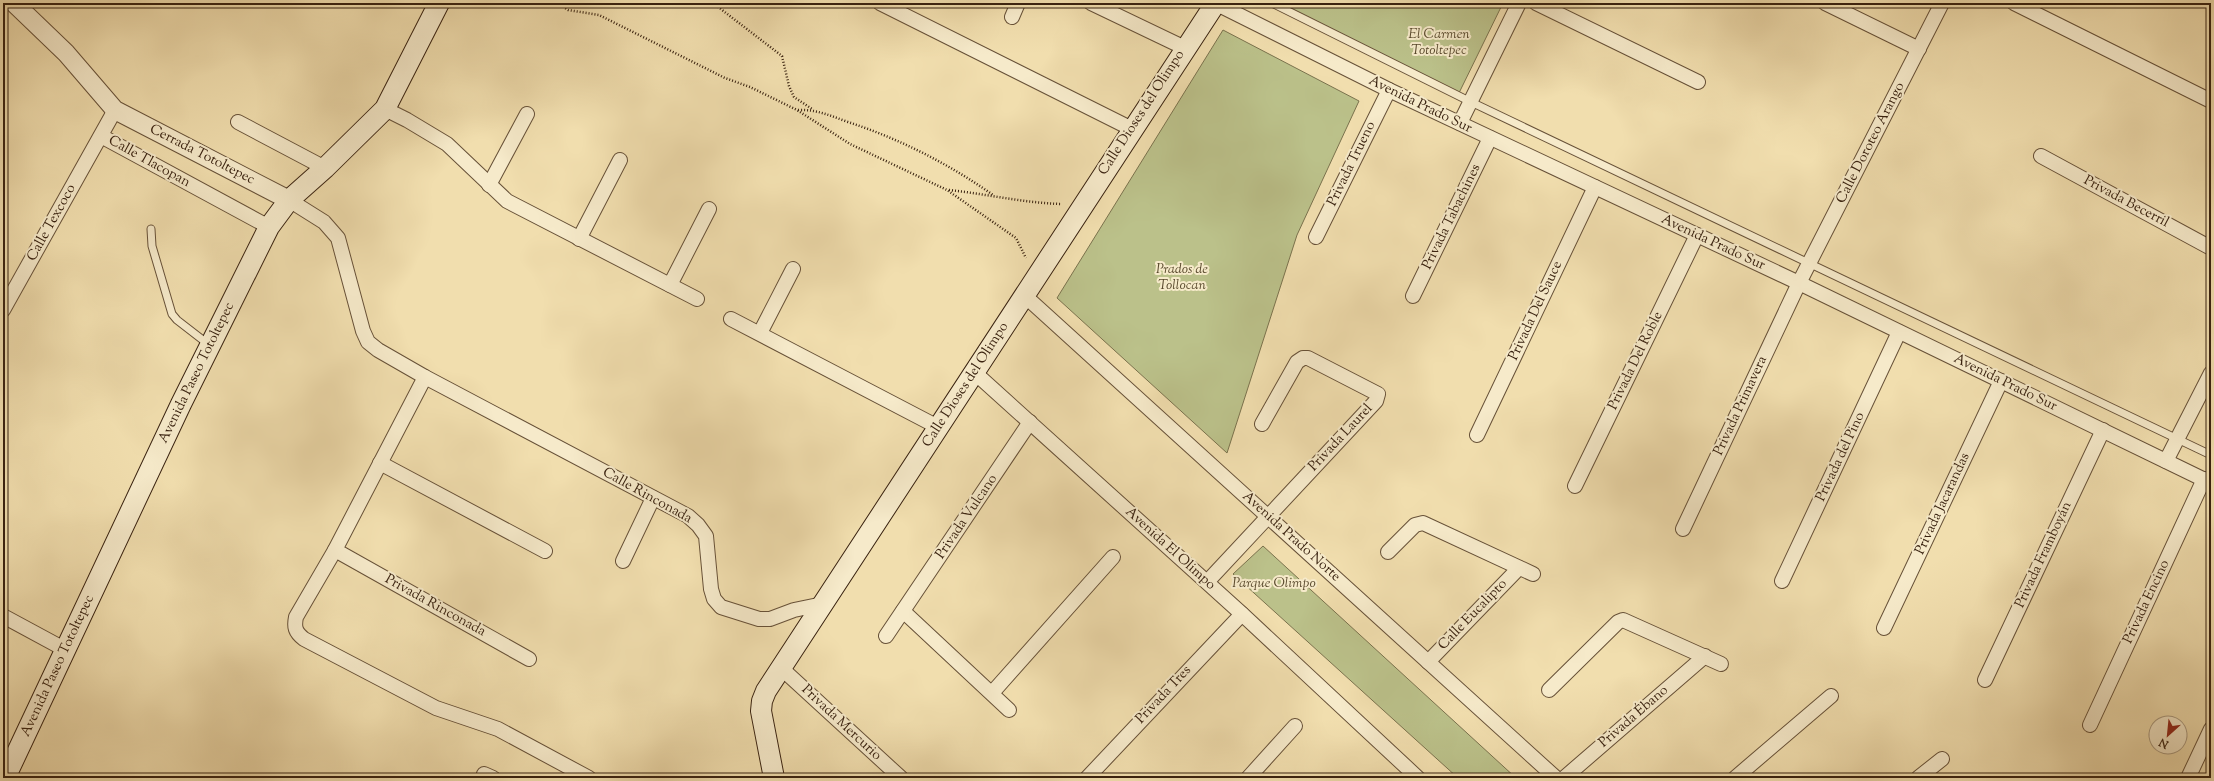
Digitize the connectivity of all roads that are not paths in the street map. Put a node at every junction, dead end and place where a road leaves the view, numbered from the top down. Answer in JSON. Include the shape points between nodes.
{"nodes":[{"id":1,"x":14,"y":3,"type":"edge"},
{"id":2,"x":439,"y":3,"type":"edge"},
{"id":3,"x":880,"y":3,"type":"edge"},
{"id":4,"x":1018,"y":3,"type":"edge"},
{"id":5,"x":1091,"y":3,"type":"edge"},
{"id":6,"x":1215,"y":3,"type":"edge"},
{"id":7,"x":1272,"y":3,"type":"edge"},
{"id":8,"x":1519,"y":3,"type":"edge"},
{"id":9,"x":1536,"y":3,"type":"edge"},
{"id":10,"x":1825,"y":3,"type":"edge"},
{"id":11,"x":1942,"y":3,"type":"edge"},
{"id":12,"x":2014,"y":3,"type":"edge"},
{"id":13,"x":1012,"y":17,"type":"dead end"},
{"id":14,"x":1185,"y":48,"type":"junction"},
{"id":15,"x":1919,"y":49,"type":"junction"},
{"id":16,"x":1698,"y":82,"type":"dead end"},
{"id":17,"x":1389,"y":90,"type":"junction"},
{"id":18,"x":2211,"y":101,"type":"edge"},
{"id":19,"x":1471,"y":102,"type":"junction"},
{"id":20,"x":384,"y":108,"type":"junction"},
{"id":21,"x":115,"y":110,"type":"junction"},
{"id":22,"x":527,"y":114,"type":"dead end"},
{"id":23,"x":238,"y":122,"type":"dead end"},
{"id":24,"x":1460,"y":123,"type":"junction"},
{"id":25,"x":1132,"y":129,"type":"junction"},
{"id":26,"x":101,"y":136,"type":"junction"},
{"id":27,"x":1490,"y":138,"type":"junction"},
{"id":28,"x":2041,"y":156,"type":"dead end"},
{"id":29,"x":620,"y":160,"type":"dead end"},
{"id":30,"x":325,"y":168,"type":"junction"},
{"id":31,"x":489,"y":185,"type":"junction"},
{"id":32,"x":1595,"y":187,"type":"junction"},
{"id":33,"x":288,"y":200,"type":"junction"},
{"id":34,"x":709,"y":210,"type":"dead end"},
{"id":35,"x":269,"y":227,"type":"junction"},
{"id":36,"x":150,"y":229,"type":"dead end"},
{"id":37,"x":1698,"y":236,"type":"junction"},
{"id":38,"x":1316,"y":237,"type":"dead end"},
{"id":39,"x":579,"y":239,"type":"junction"},
{"id":40,"x":2211,"y":248,"type":"edge"},
{"id":41,"x":1810,"y":262,"type":"junction"},
{"id":42,"x":793,"y":269,"type":"dead end"},
{"id":43,"x":1799,"y":284,"type":"junction"},
{"id":44,"x":670,"y":285,"type":"junction"},
{"id":45,"x":1025,"y":296,"type":"junction"},
{"id":46,"x":1413,"y":296,"type":"dead end"},
{"id":47,"x":697,"y":299,"type":"dead end"},
{"id":48,"x":3,"y":310,"type":"edge"},
{"id":49,"x":731,"y":319,"type":"dead end"},
{"id":50,"x":1899,"y":332,"type":"junction"},
{"id":51,"x":760,"y":333,"type":"junction"},
{"id":52,"x":210,"y":346,"type":"junction"},
{"id":53,"x":974,"y":372,"type":"junction"},
{"id":54,"x":2211,"y":373,"type":"edge"},
{"id":55,"x":425,"y":377,"type":"junction"},
{"id":56,"x":2001,"y":381,"type":"junction"},
{"id":57,"x":1030,"y":422,"type":"junction"},
{"id":58,"x":1262,"y":424,"type":"dead end"},
{"id":59,"x":938,"y":427,"type":"junction"},
{"id":60,"x":2103,"y":430,"type":"junction"},
{"id":61,"x":1477,"y":435,"type":"dead end"},
{"id":62,"x":2178,"y":439,"type":"junction"},
{"id":63,"x":2211,"y":455,"type":"edge"},
{"id":64,"x":2166,"y":461,"type":"junction"},
{"id":65,"x":380,"y":462,"type":"junction"},
{"id":66,"x":2208,"y":481,"type":"edge"},
{"id":67,"x":1575,"y":486,"type":"dead end"},
{"id":68,"x":653,"y":498,"type":"junction"},
{"id":69,"x":1268,"y":516,"type":"junction"},
{"id":70,"x":1683,"y":528,"type":"dead end"},
{"id":71,"x":545,"y":551,"type":"dead end"},
{"id":72,"x":338,"y":552,"type":"junction"},
{"id":73,"x":1388,"y":552,"type":"dead end"},
{"id":74,"x":1113,"y":558,"type":"dead end"},
{"id":75,"x":623,"y":561,"type":"dead end"},
{"id":76,"x":1519,"y":568,"type":"junction"},
{"id":77,"x":1533,"y":574,"type":"dead end"},
{"id":78,"x":1782,"y":581,"type":"dead end"},
{"id":79,"x":1207,"y":582,"type":"junction"},
{"id":80,"x":823,"y":604,"type":"junction"},
{"id":81,"x":903,"y":611,"type":"junction"},
{"id":82,"x":1242,"y":614,"type":"junction"},
{"id":83,"x":3,"y":616,"type":"edge"},
{"id":84,"x":1884,"y":628,"type":"dead end"},
{"id":85,"x":886,"y":636,"type":"dead end"},
{"id":86,"x":66,"y":650,"type":"junction"},
{"id":87,"x":1704,"y":656,"type":"junction"},
{"id":88,"x":529,"y":659,"type":"dead end"},
{"id":89,"x":1428,"y":662,"type":"junction"},
{"id":90,"x":1721,"y":664,"type":"dead end"},
{"id":91,"x":780,"y":667,"type":"junction"},
{"id":92,"x":1985,"y":680,"type":"dead end"},
{"id":93,"x":1549,"y":690,"type":"dead end"},
{"id":94,"x":992,"y":693,"type":"junction"},
{"id":95,"x":1831,"y":696,"type":"dead end"},
{"id":96,"x":1009,"y":710,"type":"dead end"},
{"id":97,"x":2090,"y":725,"type":"dead end"},
{"id":98,"x":1295,"y":726,"type":"dead end"},
{"id":99,"x":2211,"y":729,"type":"edge"},
{"id":100,"x":1942,"y":759,"type":"dead end"},
{"id":101,"x":5,"y":778,"type":"edge"},
{"id":102,"x":589,"y":778,"type":"edge"},
{"id":103,"x":774,"y":778,"type":"edge"},
{"id":104,"x":901,"y":778,"type":"edge"},
{"id":105,"x":1087,"y":778,"type":"edge"},
{"id":106,"x":1248,"y":778,"type":"edge"},
{"id":107,"x":1418,"y":778,"type":"edge"},
{"id":108,"x":1556,"y":778,"type":"edge"},
{"id":109,"x":1564,"y":778,"type":"edge"},
{"id":110,"x":1735,"y":778,"type":"edge"},
{"id":111,"x":1918,"y":778,"type":"edge"},
{"id":112,"x":2188,"y":778,"type":"edge"}],
"edges":[{"from":1,"to":21,"type":"street","via":[[66,53]]},
{"from":2,"to":20,"type":"main road","name":"Avenida Paseo Totoltepec"},
{"from":3,"to":25,"type":"street"},
{"from":4,"to":13,"type":"street"},
{"from":5,"to":14,"type":"street"},
{"from":6,"to":14,"type":"main road","name":"Calle Dioses del Olimpo"},
{"from":6,"to":17,"type":"street","name":"Avenida Prado Sur"},
{"from":7,"to":19,"type":"lane"},
{"from":8,"to":19,"type":"street"},
{"from":9,"to":16,"type":"street"},
{"from":10,"to":15,"type":"street"},
{"from":11,"to":15,"type":"street","name":"Calle Doroteo Arango"},
{"from":12,"to":18,"type":"street"},
{"from":14,"to":25,"type":"main road","name":"Calle Dioses del Olimpo"},
{"from":15,"to":41,"type":"street","name":"Calle Doroteo Arango"},
{"from":17,"to":24,"type":"street","name":"Avenida Prado Sur"},
{"from":17,"to":38,"type":"street","name":"Privada Trueno"},
{"from":19,"to":24,"type":"street"},
{"from":19,"to":41,"type":"lane"},
{"from":20,"to":30,"type":"main road","name":"Avenida Paseo Totoltepec"},
{"from":20,"to":31,"type":"street","via":[[447,144]]},
{"from":21,"to":26,"type":"street","name":"Calle Tlacopan"},
{"from":21,"to":33,"type":"street","name":"Cerrada Totoltepec"},
{"from":22,"to":31,"type":"street"},
{"from":23,"to":30,"type":"street"},
{"from":24,"to":27,"type":"street","name":"Avenida Prado Sur"},
{"from":25,"to":45,"type":"main road","name":"Calle Dioses del Olimpo"},
{"from":26,"to":35,"type":"street","name":"Calle Tlacopan"},
{"from":26,"to":48,"type":"street","name":"Calle Texcoco"},
{"from":27,"to":32,"type":"street","name":"Avenida Prado Sur"},
{"from":27,"to":46,"type":"street","name":"Privada Tabachines"},
{"from":28,"to":40,"type":"street","name":"Privada Becerril"},
{"from":29,"to":39,"type":"street"},
{"from":30,"to":33,"type":"main road","name":"Avenida Paseo Totoltepec"},
{"from":31,"to":39,"type":"street","via":[[507,201]]},
{"from":32,"to":37,"type":"street","name":"Avenida Prado Sur"},
{"from":32,"to":61,"type":"street","name":"Privada Del Sauce"},
{"from":33,"to":35,"type":"main road","name":"Avenida Paseo Totoltepec"},
{"from":33,"to":55,"type":"street","name":"Calle Rinconada","via":[[324,222],[338,238],[368,342]]},
{"from":34,"to":44,"type":"street"},
{"from":35,"to":52,"type":"main road","name":"Avenida Paseo Totoltepec"},
{"from":36,"to":52,"type":"lane","via":[[152,246],[172,314]]},
{"from":37,"to":43,"type":"street","name":"Avenida Prado Sur"},
{"from":37,"to":67,"type":"street","name":"Privada Del Roble"},
{"from":39,"to":44,"type":"street"},
{"from":41,"to":43,"type":"street","name":"Calle Doroteo Arango"},
{"from":41,"to":62,"type":"lane"},
{"from":42,"to":51,"type":"street"},
{"from":43,"to":50,"type":"street","name":"Avenida Prado Sur"},
{"from":43,"to":70,"type":"street","name":"Privada Primavera"},
{"from":44,"to":47,"type":"street"},
{"from":45,"to":53,"type":"main road","name":"Calle Dioses del Olimpo"},
{"from":45,"to":69,"type":"street","name":"Avenida Prado Norte"},
{"from":49,"to":51,"type":"street"},
{"from":50,"to":56,"type":"street","name":"Avenida Prado Sur"},
{"from":50,"to":78,"type":"street","name":"Privada del Pino"},
{"from":51,"to":59,"type":"street"},
{"from":52,"to":86,"type":"main road","name":"Avenida Paseo Totoltepec"},
{"from":53,"to":57,"type":"street","name":"Avenida El Olimpo"},
{"from":53,"to":59,"type":"main road","name":"Calle Dioses del Olimpo"},
{"from":54,"to":62,"type":"street"},
{"from":55,"to":65,"type":"street"},
{"from":55,"to":68,"type":"street","name":"Calle Rinconada"},
{"from":56,"to":60,"type":"street","name":"Avenida Prado Sur"},
{"from":56,"to":84,"type":"street","name":"Privada Jacarandas"},
{"from":57,"to":79,"type":"street","name":"Avenida El Olimpo"},
{"from":57,"to":81,"type":"street","name":"Privada Vulcano"},
{"from":58,"to":69,"type":"street","name":"Privada Laurel","via":[[1297,362],[1303,358],[1321,364],[1378,394],[1376,400]]},
{"from":59,"to":80,"type":"main road","name":"Calle Dioses del Olimpo"},
{"from":60,"to":64,"type":"street","name":"Avenida Prado Sur"},
{"from":60,"to":92,"type":"street","name":"Privada Framboyán"},
{"from":62,"to":63,"type":"lane"},
{"from":62,"to":64,"type":"street"},
{"from":64,"to":66,"type":"street","name":"Avenida Prado Sur"},
{"from":65,"to":71,"type":"street"},
{"from":65,"to":72,"type":"street"},
{"from":66,"to":97,"type":"street","name":"Privada Encino"},
{"from":68,"to":75,"type":"street"},
{"from":68,"to":80,"type":"street","name":"Calle Rinconada","via":[[688,516],[706,536],[714,599],[721,607],[759,619],[770,619],[794,610]]},
{"from":69,"to":79,"type":"street","name":"Privada Laurel"},
{"from":69,"to":89,"type":"street","name":"Avenida Prado Norte"},
{"from":72,"to":88,"type":"street","name":"Privada Rinconada"},
{"from":72,"to":102,"type":"street","via":[[296,617],[294,625],[297,634],[422,701],[498,729]]},
{"from":73,"to":76,"type":"street","name":"Calle Eucalipto","via":[[1415,525],[1423,523]]},
{"from":74,"to":94,"type":"street"},
{"from":76,"to":77,"type":"street","name":"Calle Eucalipto"},
{"from":76,"to":89,"type":"street","name":"Calle Eucalipto"},
{"from":79,"to":82,"type":"street","name":"Avenida El Olimpo"},
{"from":80,"to":91,"type":"main road","name":"Calle Dioses del Olimpo"},
{"from":81,"to":85,"type":"street","name":"Privada Vulcano"},
{"from":81,"to":94,"type":"street"},
{"from":82,"to":105,"type":"street","name":"Privada Tres"},
{"from":82,"to":107,"type":"street","name":"Avenida El Olimpo"},
{"from":83,"to":86,"type":"street"},
{"from":86,"to":101,"type":"main road","name":"Avenida Paseo Totoltepec"},
{"from":87,"to":90,"type":"street"},
{"from":87,"to":93,"type":"street","via":[[1623,620]]},
{"from":87,"to":109,"type":"street","name":"Privada Ébano"},
{"from":89,"to":108,"type":"street","name":"Avenida Prado Norte"},
{"from":91,"to":103,"type":"main road","name":"Calle Dioses del Olimpo","via":[[766,691],[761,711]]},
{"from":91,"to":104,"type":"street","name":"Privada Mercurio"},
{"from":94,"to":96,"type":"street"},
{"from":95,"to":110,"type":"street"},
{"from":98,"to":106,"type":"street"},
{"from":99,"to":112,"type":"street"},
{"from":100,"to":111,"type":"street"}]}
